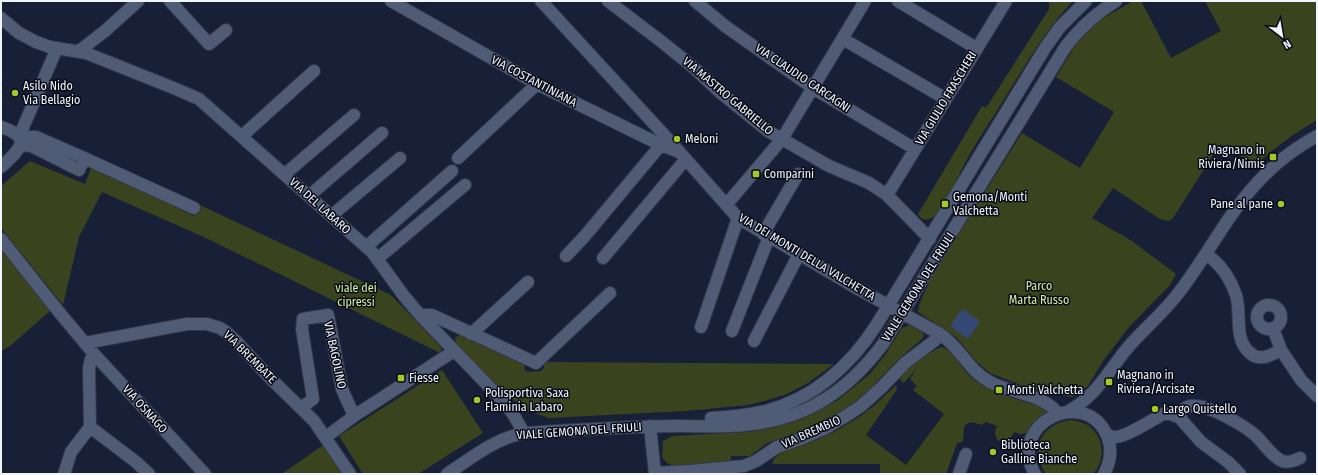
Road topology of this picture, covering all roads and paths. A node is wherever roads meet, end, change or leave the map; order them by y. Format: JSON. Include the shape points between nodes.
{"nodes":[{"id":1,"x":138,"y":1,"type":"edge"},
{"id":2,"x":170,"y":1,"type":"edge"},
{"id":3,"x":391,"y":1,"type":"edge"},
{"id":4,"x":541,"y":1,"type":"edge"},
{"id":5,"x":608,"y":1,"type":"edge"},
{"id":6,"x":695,"y":1,"type":"edge"},
{"id":7,"x":865,"y":1,"type":"edge"},
{"id":8,"x":898,"y":1,"type":"edge"},
{"id":9,"x":1006,"y":1,"type":"edge"},
{"id":10,"x":1086,"y":1,"type":"edge"},
{"id":11,"x":1116,"y":1,"type":"edge"},
{"id":12,"x":1,"y":18,"type":"edge"},
{"id":13,"x":226,"y":30,"type":"dead end"},
{"id":14,"x":842,"y":39,"type":"junction"},
{"id":15,"x":57,"y":48,"type":"junction"},
{"id":16,"x":976,"y":48,"type":"junction"},
{"id":17,"x":79,"y":51,"type":"junction"},
{"id":18,"x":314,"y":71,"type":"dead end"},
{"id":19,"x":538,"y":84,"type":"junction"},
{"id":20,"x":813,"y":88,"type":"junction"},
{"id":21,"x":946,"y":99,"type":"junction"},
{"id":22,"x":354,"y":115,"type":"dead end"},
{"id":23,"x":1,"y":127,"type":"edge"},
{"id":24,"x":382,"y":133,"type":"dead end"},
{"id":25,"x":242,"y":136,"type":"junction"},
{"id":26,"x":1317,"y":136,"type":"edge"},
{"id":27,"x":782,"y":139,"type":"junction"},
{"id":28,"x":20,"y":141,"type":"junction"},
{"id":29,"x":664,"y":142,"type":"junction"},
{"id":30,"x":915,"y":149,"type":"junction"},
{"id":31,"x":683,"y":156,"type":"junction"},
{"id":32,"x":400,"y":158,"type":"dead end"},
{"id":33,"x":458,"y":158,"type":"dead end"},
{"id":34,"x":1,"y":167,"type":"edge"},
{"id":35,"x":452,"y":171,"type":"dead end"},
{"id":36,"x":285,"y":174,"type":"junction"},
{"id":37,"x":798,"y":174,"type":"dead end"},
{"id":38,"x":968,"y":174,"type":"junction"},
{"id":39,"x":983,"y":182,"type":"junction"},
{"id":40,"x":465,"y":185,"type":"dead end"},
{"id":41,"x":957,"y":192,"type":"junction"},
{"id":42,"x":887,"y":195,"type":"junction"},
{"id":43,"x":309,"y":196,"type":"junction"},
{"id":44,"x":971,"y":201,"type":"junction"},
{"id":45,"x":726,"y":205,"type":"junction"},
{"id":46,"x":194,"y":208,"type":"dead end"},
{"id":47,"x":331,"y":216,"type":"junction"},
{"id":48,"x":738,"y":218,"type":"junction"},
{"id":49,"x":766,"y":235,"type":"junction"},
{"id":50,"x":930,"y":238,"type":"junction"},
{"id":51,"x":1,"y":239,"type":"edge"},
{"id":52,"x":366,"y":247,"type":"junction"},
{"id":53,"x":799,"y":254,"type":"junction"},
{"id":54,"x":1206,"y":254,"type":"junction"},
{"id":55,"x":566,"y":256,"type":"dead end"},
{"id":56,"x":603,"y":258,"type":"dead end"},
{"id":57,"x":377,"y":259,"type":"junction"},
{"id":58,"x":528,"y":282,"type":"dead end"},
{"id":59,"x":610,"y":293,"type":"dead end"},
{"id":60,"x":888,"y":305,"type":"junction"},
{"id":61,"x":902,"y":313,"type":"junction"},
{"id":62,"x":420,"y":315,"type":"junction"},
{"id":63,"x":701,"y":327,"type":"dead end"},
{"id":64,"x":1273,"y":328,"type":"dead end"},
{"id":65,"x":732,"y":331,"type":"dead end"},
{"id":66,"x":471,"y":334,"type":"junction"},
{"id":67,"x":940,"y":334,"type":"junction"},
{"id":68,"x":754,"y":341,"type":"dead end"},
{"id":69,"x":85,"y":343,"type":"junction"},
{"id":70,"x":1281,"y":350,"type":"junction"},
{"id":71,"x":454,"y":351,"type":"junction"},
{"id":72,"x":94,"y":354,"type":"junction"},
{"id":73,"x":1104,"y":379,"type":"junction"},
{"id":74,"x":1317,"y":396,"type":"edge"},
{"id":75,"x":301,"y":408,"type":"junction"},
{"id":76,"x":1063,"y":413,"type":"junction"},
{"id":77,"x":354,"y":416,"type":"junction"},
{"id":78,"x":1179,"y":417,"type":"junction"},
{"id":79,"x":1097,"y":423,"type":"junction"},
{"id":80,"x":650,"y":426,"type":"junction"},
{"id":81,"x":90,"y":427,"type":"junction"},
{"id":82,"x":1137,"y":428,"type":"junction"},
{"id":83,"x":524,"y":433,"type":"junction"},
{"id":84,"x":1106,"y":434,"type":"junction"},
{"id":85,"x":326,"y":437,"type":"junction"},
{"id":86,"x":966,"y":454,"type":"dead end"},
{"id":87,"x":1300,"y":458,"type":"dead end"},
{"id":88,"x":1106,"y":471,"type":"edge"},
{"id":89,"x":655,"y":473,"type":"edge"},
{"id":90,"x":1034,"y":473,"type":"edge"},
{"id":91,"x":64,"y":474,"type":"edge"},
{"id":92,"x":149,"y":474,"type":"edge"},
{"id":93,"x":205,"y":474,"type":"edge"},
{"id":94,"x":350,"y":474,"type":"edge"},
{"id":95,"x":447,"y":474,"type":"edge"},
{"id":96,"x":959,"y":474,"type":"edge"},
{"id":97,"x":1240,"y":474,"type":"edge"}],
"edges":[{"from":1,"to":17,"type":"street"},
{"from":2,"to":13,"type":"street","via":[[209,44]]},
{"from":3,"to":19,"type":"street","name":"VIA COSTANTINIANA"},
{"from":4,"to":29,"type":"street","name":"VIA DEI MONTI DELLA VALCHETTA"},
{"from":5,"to":27,"type":"street","name":"VIA MASTRO GABRIELLO","via":[[693,67],[758,123]]},
{"from":6,"to":20,"type":"street","name":"VIA CLAUDIO CARCAGNI","via":[[725,26]]},
{"from":7,"to":14,"type":"street"},
{"from":8,"to":16,"type":"street"},
{"from":9,"to":16,"type":"street","name":"VIA GIULIO FRASCHERI"},
{"from":10,"to":38,"type":"street","name":"VIALE GEMONA DEL FRIULI","via":[[1060,27],[1045,48]]},
{"from":11,"to":39,"type":"street","name":"VIALE GEMONA DEL FRIULI","via":[[1091,19],[1066,46]]},
{"from":12,"to":15,"type":"street","name":"VIA DEL LABARO","via":[[32,41]]},
{"from":14,"to":20,"type":"street"},
{"from":14,"to":21,"type":"street"},
{"from":15,"to":17,"type":"street","name":"VIA DEL LABARO"},
{"from":15,"to":28,"type":"street"},
{"from":16,"to":21,"type":"street","name":"VIA GIULIO FRASCHERI"},
{"from":17,"to":25,"type":"street","name":"VIA DEL LABARO","via":[[195,97]]},
{"from":18,"to":25,"type":"street"},
{"from":19,"to":29,"type":"street","name":"VIA COSTANTINIANA"},
{"from":19,"to":33,"type":"street"},
{"from":20,"to":27,"type":"street"},
{"from":20,"to":30,"type":"street","name":"VIA CLAUDIO CARCAGNI"},
{"from":21,"to":30,"type":"street","name":"VIA GIULIO FRASCHERI"},
{"from":22,"to":36,"type":"street"},
{"from":23,"to":28,"type":"street","via":[[13,132]]},
{"from":24,"to":43,"type":"street"},
{"from":25,"to":36,"type":"street","name":"VIA DEL LABARO"},
{"from":26,"to":54,"type":"street","via":[[1282,160],[1258,182]]},
{"from":27,"to":42,"type":"street","name":"VIA MASTRO GABRIELLO","via":[[828,166],[869,183]]},
{"from":27,"to":45,"type":"street"},
{"from":28,"to":34,"type":"street","via":[[19,150]]},
{"from":28,"to":46,"type":"street","via":[[36,136]]},
{"from":29,"to":31,"type":"street","name":"VIA DEI MONTI DELLA VALCHETTA"},
{"from":29,"to":55,"type":"street"},
{"from":30,"to":42,"type":"street","name":"VIA GIULIO FRASCHERI"},
{"from":31,"to":45,"type":"street","name":"VIA DEI MONTI DELLA VALCHETTA"},
{"from":31,"to":56,"type":"street"},
{"from":32,"to":47,"type":"street"},
{"from":35,"to":52,"type":"street"},
{"from":36,"to":43,"type":"street","name":"VIA DEL LABARO"},
{"from":37,"to":49,"type":"street"},
{"from":38,"to":39,"type":"street"},
{"from":38,"to":41,"type":"street","name":"VIALE GEMONA DEL FRIULI"},
{"from":39,"to":44,"type":"street","name":"VIALE GEMONA DEL FRIULI"},
{"from":40,"to":57,"type":"street"},
{"from":41,"to":44,"type":"street"},
{"from":41,"to":50,"type":"street","name":"VIALE GEMONA DEL FRIULI"},
{"from":42,"to":50,"type":"street","name":"VIA MASTRO GABRIELLO"},
{"from":43,"to":47,"type":"street","name":"VIA DEL LABARO"},
{"from":44,"to":61,"type":"street","name":"VIALE GEMONA DEL FRIULI"},
{"from":45,"to":48,"type":"street","name":"VIA DEI MONTI DELLA VALCHETTA"},
{"from":47,"to":52,"type":"street","name":"VIA DEL LABARO"},
{"from":48,"to":49,"type":"street","name":"VIA DEI MONTI DELLA VALCHETTA"},
{"from":48,"to":63,"type":"street"},
{"from":49,"to":53,"type":"street","name":"VIA DEI MONTI DELLA VALCHETTA"},
{"from":49,"to":65,"type":"street"},
{"from":50,"to":60,"type":"street","name":"VIALE GEMONA DEL FRIULI"},
{"from":51,"to":69,"type":"street","name":"VIA OSNAGO"},
{"from":52,"to":57,"type":"street","name":"VIA DEL LABARO"},
{"from":53,"to":60,"type":"street","name":"VIA DEI MONTI DELLA VALCHETTA"},
{"from":53,"to":68,"type":"street"},
{"from":54,"to":70,"type":"street","via":[[1222,267],[1234,291],[1238,305],[1240,337],[1245,349],[1260,357]]},
{"from":54,"to":73,"type":"street","via":[[1179,293],[1125,350]]},
{"from":57,"to":62,"type":"street","name":"VIA DEL LABARO"},
{"from":58,"to":66,"type":"street"},
{"from":59,"to":66,"type":"street","via":[[536,363]]},
{"from":60,"to":61,"type":"street","name":"VIA DEI MONTI DELLA VALCHETTA"},
{"from":60,"to":80,"type":"street","name":"VIALE GEMONA DEL FRIULI","via":[[870,335],[850,360],[827,380],[800,397],[781,406],[753,414]]},
{"from":61,"to":67,"type":"street","name":"VIA DEI MONTI DELLA VALCHETTA"},
{"from":61,"to":80,"type":"street","name":"VIALE GEMONA DEL FRIULI","via":[[883,344],[861,371],[835,393],[805,410],[753,424]]},
{"from":62,"to":66,"type":"street","via":[[432,315]]},
{"from":62,"to":71,"type":"street","name":"VIA DEL LABARO"},
{"from":64,"to":70,"type":"street"},
{"from":67,"to":76,"type":"street","name":"VIA DEI MONTI DELLA VALCHETTA","via":[[951,342],[970,366],[985,379],[1045,402]]},
{"from":67,"to":89,"type":"street","name":"VIA BREMBIO","via":[[902,366],[874,395],[846,416],[816,433],[777,447],[752,463],[737,467]]},
{"from":69,"to":72,"type":"street","name":"VIA OSNAGO"},
{"from":69,"to":75,"type":"street","name":"VIA BREMBATE","via":[[187,324],[213,326],[236,340]]},
{"from":70,"to":74,"type":"street","via":[[1301,380]]},
{"from":71,"to":77,"type":"street"},
{"from":71,"to":83,"type":"street","name":"VIA DEL LABARO","via":[[506,405]]},
{"from":72,"to":81,"type":"street","via":[[89,368]]},
{"from":72,"to":93,"type":"street","name":"VIA OSNAGO"},
{"from":73,"to":76,"type":"street","via":[[1086,400]]},
{"from":73,"to":79,"type":"street","via":[[1094,404]]},
{"from":75,"to":77,"type":"street","name":"VIA BAGOLINO","via":[[313,399],[302,329],[303,320],[328,315],[342,389]]},
{"from":75,"to":85,"type":"street","name":"VIA BREMBATE","via":[[314,420]]},
{"from":76,"to":79,"type":"street","via":[[1084,414]]},
{"from":76,"to":90,"type":"street","via":[[1044,422],[1033,434],[1029,452]]},
{"from":77,"to":85,"type":"street"},
{"from":78,"to":82,"type":"street","via":[[1165,414]]},
{"from":78,"to":87,"type":"street","via":[[1187,407],[1203,407],[1246,429],[1282,461],[1290,462]]},
{"from":78,"to":97,"type":"street","via":[[1201,442]]},
{"from":79,"to":84,"type":"street"},
{"from":80,"to":83,"type":"street","name":"VIALE GEMONA DEL FRIULI"},
{"from":80,"to":89,"type":"street"},
{"from":81,"to":91,"type":"street","via":[[71,452]]},
{"from":81,"to":92,"type":"street"},
{"from":82,"to":84,"type":"street","via":[[1117,437]]},
{"from":82,"to":88,"type":"street","via":[[1119,445]]},
{"from":83,"to":95,"type":"street","name":"VIALE GEMONA DEL FRIULI","via":[[495,443]]},
{"from":84,"to":88,"type":"street","via":[[1110,448]]},
{"from":85,"to":94,"type":"street","name":"VIA BREMBATE"},
{"from":86,"to":96,"type":"street"}]}
